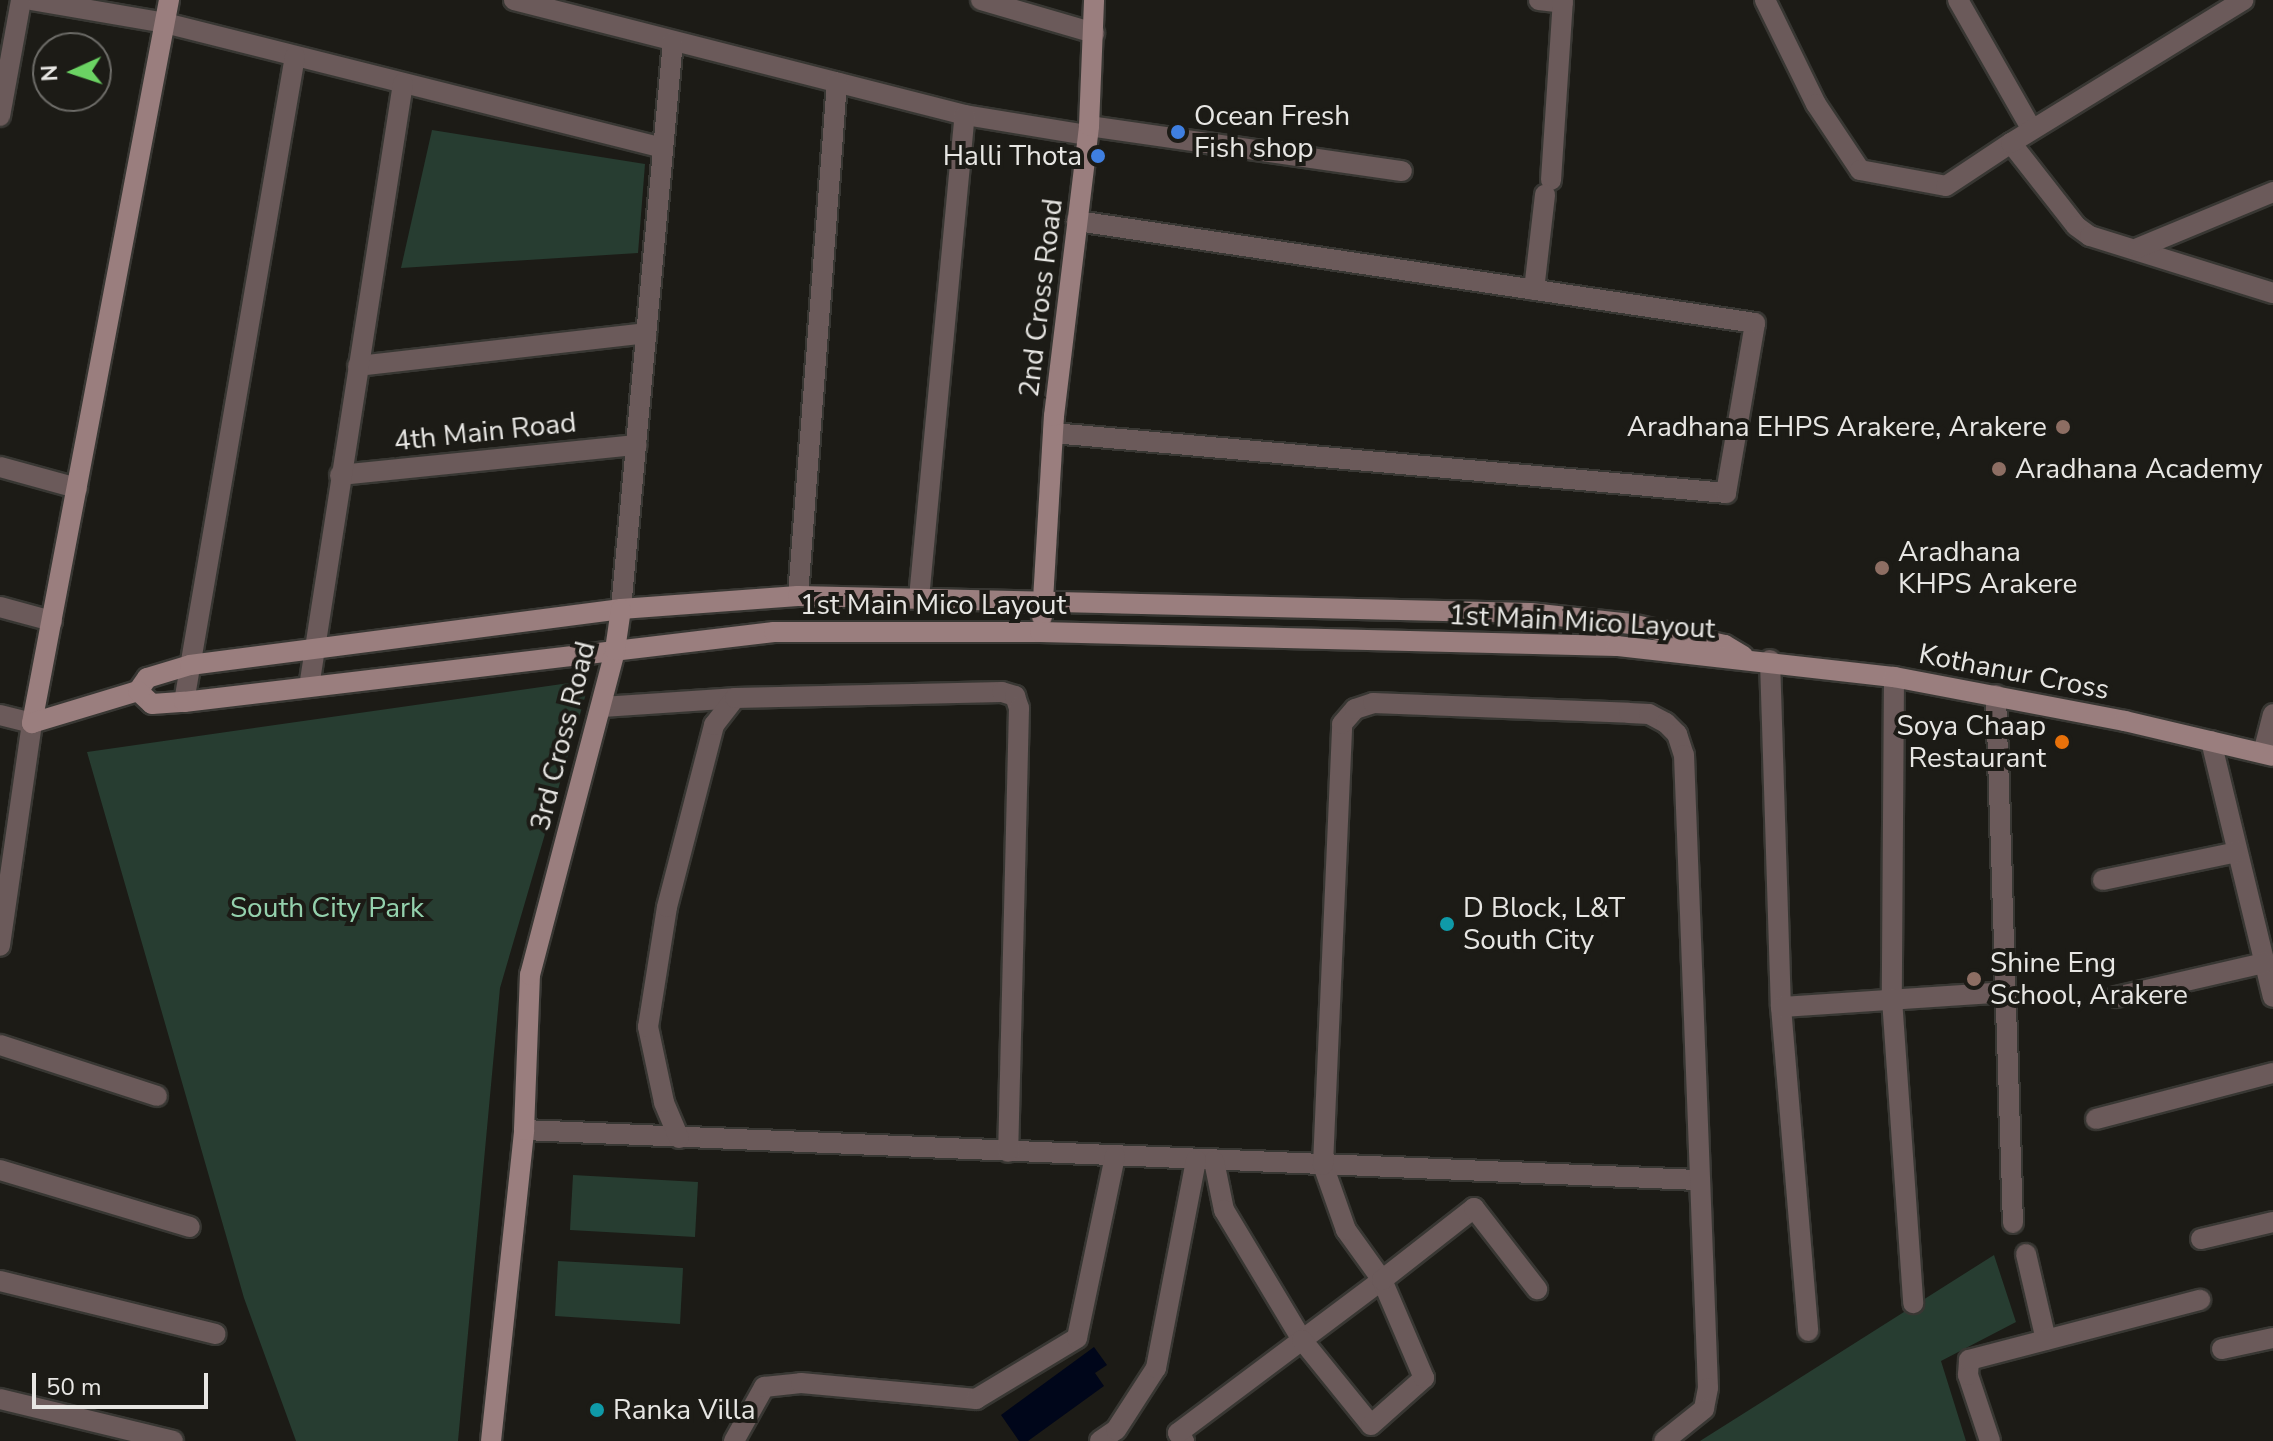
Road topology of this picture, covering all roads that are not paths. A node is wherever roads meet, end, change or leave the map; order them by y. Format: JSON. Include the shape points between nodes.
{"nodes":[{"id":1,"x":21,"y":0,"type":"edge"},
{"id":2,"x":32,"y":0,"type":"edge"},
{"id":3,"x":169,"y":0,"type":"edge"},
{"id":4,"x":514,"y":0,"type":"edge"},
{"id":5,"x":981,"y":0,"type":"edge"},
{"id":6,"x":1094,"y":0,"type":"edge"},
{"id":7,"x":1539,"y":0,"type":"edge"},
{"id":8,"x":1765,"y":0,"type":"edge"},
{"id":9,"x":1958,"y":0,"type":"edge"},
{"id":10,"x":2243,"y":0,"type":"edge"},
{"id":11,"x":1563,"y":2,"type":"edge"},
{"id":12,"x":165,"y":23,"type":"junction"},
{"id":13,"x":1094,"y":33,"type":"junction"},
{"id":14,"x":673,"y":41,"type":"junction"},
{"id":15,"x":295,"y":56,"type":"junction"},
{"id":16,"x":837,"y":82,"type":"junction"},
{"id":17,"x":403,"y":83,"type":"junction"},
{"id":18,"x":965,"y":115,"type":"junction"},
{"id":19,"x":0,"y":116,"type":"edge"},
{"id":20,"x":2031,"y":128,"type":"junction"},
{"id":21,"x":1088,"y":131,"type":"junction"},
{"id":22,"x":2011,"y":143,"type":"junction"},
{"id":23,"x":663,"y":148,"type":"junction"},
{"id":24,"x":1402,"y":171,"type":"dead end"},
{"id":25,"x":2273,"y":192,"type":"edge"},
{"id":26,"x":1077,"y":221,"type":"junction"},
{"id":27,"x":2138,"y":248,"type":"junction"},
{"id":28,"x":1534,"y":290,"type":"junction"},
{"id":29,"x":2273,"y":293,"type":"edge"},
{"id":30,"x":646,"y":333,"type":"junction"},
{"id":31,"x":358,"y":366,"type":"junction"},
{"id":32,"x":1053,"y":433,"type":"junction"},
{"id":33,"x":636,"y":445,"type":"junction"},
{"id":34,"x":0,"y":467,"type":"edge"},
{"id":35,"x":340,"y":475,"type":"junction"},
{"id":36,"x":77,"y":488,"type":"junction"},
{"id":37,"x":798,"y":596,"type":"junction"},
{"id":38,"x":919,"y":598,"type":"junction"},
{"id":39,"x":1043,"y":604,"type":"junction"},
{"id":40,"x":0,"y":607,"type":"edge"},
{"id":41,"x":621,"y":609,"type":"junction"},
{"id":42,"x":52,"y":621,"type":"junction"},
{"id":43,"x":1040,"y":632,"type":"junction"},
{"id":44,"x":312,"y":649,"type":"junction"},
{"id":45,"x":615,"y":650,"type":"junction"},
{"id":46,"x":1743,"y":656,"type":"junction"},
{"id":47,"x":1770,"y":660,"type":"junction"},
{"id":48,"x":190,"y":665,"type":"junction"},
{"id":49,"x":1894,"y":677,"type":"junction"},
{"id":50,"x":309,"y":687,"type":"junction"},
{"id":51,"x":138,"y":691,"type":"junction"},
{"id":52,"x":1996,"y":695,"type":"junction"},
{"id":53,"x":735,"y":698,"type":"junction"},
{"id":54,"x":184,"y":702,"type":"junction"},
{"id":55,"x":601,"y":707,"type":"junction"},
{"id":56,"x":2273,"y":714,"type":"edge"},
{"id":57,"x":0,"y":715,"type":"edge"},
{"id":58,"x":32,"y":723,"type":"junction"},
{"id":59,"x":2211,"y":741,"type":"junction"},
{"id":60,"x":2268,"y":754,"type":"edge"},
{"id":61,"x":10,"y":802,"type":"edge"},
{"id":62,"x":2237,"y":852,"type":"junction"},
{"id":63,"x":2103,"y":880,"type":"dead end"},
{"id":64,"x":4,"y":905,"type":"edge"},
{"id":65,"x":0,"y":946,"type":"edge"},
{"id":66,"x":2265,"y":963,"type":"junction"},
{"id":67,"x":2005,"y":992,"type":"junction"},
{"id":68,"x":2116,"y":997,"type":"dead end"},
{"id":69,"x":2273,"y":997,"type":"edge"},
{"id":70,"x":1892,"y":999,"type":"junction"},
{"id":71,"x":1781,"y":1007,"type":"junction"},
{"id":72,"x":0,"y":1045,"type":"edge"},
{"id":73,"x":2273,"y":1073,"type":"edge"},
{"id":74,"x":157,"y":1096,"type":"dead end"},
{"id":75,"x":2096,"y":1119,"type":"dead end"},
{"id":76,"x":524,"y":1130,"type":"junction"},
{"id":77,"x":679,"y":1138,"type":"junction"},
{"id":78,"x":1008,"y":1152,"type":"junction"},
{"id":79,"x":1115,"y":1156,"type":"junction"},
{"id":80,"x":1205,"y":1160,"type":"junction"},
{"id":81,"x":1323,"y":1165,"type":"junction"},
{"id":82,"x":0,"y":1170,"type":"edge"},
{"id":83,"x":1697,"y":1180,"type":"junction"},
{"id":84,"x":2273,"y":1222,"type":"edge"},
{"id":85,"x":2013,"y":1223,"type":"dead end"},
{"id":86,"x":190,"y":1227,"type":"dead end"},
{"id":87,"x":2201,"y":1239,"type":"dead end"},
{"id":88,"x":2026,"y":1254,"type":"dead end"},
{"id":89,"x":1382,"y":1280,"type":"junction"},
{"id":90,"x":0,"y":1281,"type":"edge"},
{"id":91,"x":1537,"y":1289,"type":"dead end"},
{"id":92,"x":2200,"y":1300,"type":"dead end"},
{"id":93,"x":1913,"y":1303,"type":"dead end"},
{"id":94,"x":1808,"y":1331,"type":"dead end"},
{"id":95,"x":216,"y":1334,"type":"dead end"},
{"id":96,"x":2273,"y":1338,"type":"edge"},
{"id":97,"x":1302,"y":1340,"type":"junction"},
{"id":98,"x":2046,"y":1340,"type":"junction"},
{"id":99,"x":2222,"y":1349,"type":"dead end"},
{"id":100,"x":0,"y":1399,"type":"edge"},
{"id":101,"x":173,"y":1441,"type":"edge"},
{"id":102,"x":491,"y":1441,"type":"edge"},
{"id":103,"x":734,"y":1441,"type":"edge"},
{"id":104,"x":1100,"y":1441,"type":"edge"},
{"id":105,"x":1184,"y":1441,"type":"edge"},
{"id":106,"x":1664,"y":1441,"type":"edge"},
{"id":107,"x":1990,"y":1441,"type":"edge"}],
"edges":[{"from":1,"to":19,"type":"street"},
{"from":2,"to":12,"type":"street"},
{"from":3,"to":12,"type":"street"},
{"from":4,"to":14,"type":"street"},
{"from":5,"to":13,"type":"street"},
{"from":6,"to":13,"type":"street","name":"2nd Cross Road"},
{"from":7,"to":11,"type":"street"},
{"from":8,"to":22,"type":"street","via":[[1816,104],[1860,170],[1946,186]]},
{"from":9,"to":20,"type":"street"},
{"from":10,"to":20,"type":"street"},
{"from":11,"to":28,"type":"street"},
{"from":12,"to":15,"type":"street"},
{"from":12,"to":36,"type":"street"},
{"from":13,"to":21,"type":"street","name":"2nd Cross Road"},
{"from":14,"to":16,"type":"street"},
{"from":14,"to":23,"type":"street","name":"3rd Cross Road"},
{"from":15,"to":17,"type":"street"},
{"from":15,"to":48,"type":"street"},
{"from":16,"to":18,"type":"street"},
{"from":16,"to":37,"type":"street"},
{"from":17,"to":23,"type":"street"},
{"from":17,"to":31,"type":"street"},
{"from":18,"to":21,"type":"street"},
{"from":18,"to":38,"type":"street"},
{"from":20,"to":22,"type":"street"},
{"from":21,"to":24,"type":"street"},
{"from":21,"to":26,"type":"street","name":"2nd Cross Road"},
{"from":22,"to":27,"type":"street","via":[[2076,226]]},
{"from":23,"to":30,"type":"street","name":"3rd Cross Road"},
{"from":25,"to":27,"type":"street"},
{"from":26,"to":28,"type":"street"},
{"from":26,"to":32,"type":"street","name":"2nd Cross Road"},
{"from":27,"to":29,"type":"street"},
{"from":28,"to":32,"type":"street","via":[[1755,323],[1726,493]]},
{"from":30,"to":31,"type":"street"},
{"from":30,"to":33,"type":"street","name":"3rd Cross Road"},
{"from":31,"to":35,"type":"street"},
{"from":32,"to":39,"type":"street","name":"2nd Cross Road"},
{"from":33,"to":35,"type":"street","name":"4th Main Road"},
{"from":33,"to":41,"type":"street","name":"3rd Cross Road"},
{"from":34,"to":36,"type":"street"},
{"from":35,"to":44,"type":"street"},
{"from":36,"to":42,"type":"street"},
{"from":37,"to":38,"type":"street","name":"1st Main Mico Layout"},
{"from":37,"to":41,"type":"street","name":"1st Main Mico Layout"},
{"from":38,"to":39,"type":"street","name":"1st Main Mico Layout"},
{"from":39,"to":43,"type":"street","name":"2nd Cross Road"},
{"from":39,"to":46,"type":"street","name":"1st Main Mico Layout","via":[[1530,613],[1631,624],[1725,645]]},
{"from":40,"to":42,"type":"street"},
{"from":41,"to":44,"type":"street","name":"1st Main Mico Layout"},
{"from":41,"to":45,"type":"street","name":"3rd Cross Road"},
{"from":42,"to":58,"type":"street"},
{"from":43,"to":45,"type":"street","name":"1st Main Mico Layout","via":[[774,632]]},
{"from":43,"to":46,"type":"street","name":"1st Main Mico Layout","via":[[1617,646],[1719,659]]},
{"from":44,"to":48,"type":"street","name":"1st Main Mico Layout"},
{"from":44,"to":50,"type":"street"},
{"from":45,"to":50,"type":"street","name":"1st Main Mico Layout"},
{"from":45,"to":55,"type":"street","name":"3rd Cross Road"},
{"from":46,"to":47,"type":"street","name":"Kothanur Cross"},
{"from":47,"to":49,"type":"street","name":"Kothanur Cross"},
{"from":47,"to":71,"type":"street"},
{"from":48,"to":51,"type":"street","name":"1st Main Mico Layout","via":[[147,678]]},
{"from":48,"to":54,"type":"street"},
{"from":49,"to":52,"type":"street","name":"Kothanur Cross"},
{"from":49,"to":70,"type":"street"},
{"from":50,"to":54,"type":"street","name":"1st Main Mico Layout"},
{"from":51,"to":54,"type":"street","name":"1st Main Mico Layout","via":[[152,704]]},
{"from":51,"to":58,"type":"street","name":"1st Main Mico Layout"},
{"from":52,"to":59,"type":"street","name":"Kothanur Cross"},
{"from":52,"to":67,"type":"street"},
{"from":53,"to":55,"type":"street"},
{"from":53,"to":77,"type":"street","via":[[714,725],[667,907],[648,1027],[664,1102]]},
{"from":53,"to":78,"type":"street","via":[[1002,692],[1015,696],[1019,708]]},
{"from":55,"to":76,"type":"street","name":"3rd Cross Road","via":[[530,975]]},
{"from":56,"to":60,"type":"street"},
{"from":57,"to":58,"type":"street"},
{"from":58,"to":61,"type":"street"},
{"from":59,"to":60,"type":"street","name":"Kothanur Cross"},
{"from":59,"to":62,"type":"street"},
{"from":61,"to":64,"type":"street"},
{"from":62,"to":63,"type":"street"},
{"from":62,"to":66,"type":"street"},
{"from":64,"to":65,"type":"street"},
{"from":66,"to":68,"type":"street"},
{"from":66,"to":69,"type":"street"},
{"from":67,"to":70,"type":"street"},
{"from":67,"to":85,"type":"street"},
{"from":70,"to":71,"type":"street"},
{"from":70,"to":93,"type":"street"},
{"from":71,"to":94,"type":"street"},
{"from":72,"to":74,"type":"street"},
{"from":73,"to":75,"type":"street"},
{"from":76,"to":77,"type":"street"},
{"from":76,"to":102,"type":"street","name":"3rd Cross Road"},
{"from":77,"to":78,"type":"street"},
{"from":78,"to":79,"type":"street"},
{"from":79,"to":80,"type":"street"},
{"from":79,"to":103,"type":"street","via":[[1077,1338],[976,1399],[801,1383],[764,1387]]},
{"from":80,"to":81,"type":"street"},
{"from":80,"to":97,"type":"street","via":[[1224,1210]]},
{"from":80,"to":104,"type":"street","via":[[1156,1368],[1116,1430]]},
{"from":81,"to":83,"type":"street"},
{"from":81,"to":83,"type":"street","via":[[1342,724],[1355,709],[1388,703],[1649,714],[1677,734],[1684,755]]},
{"from":81,"to":89,"type":"street","via":[[1346,1230]]},
{"from":82,"to":86,"type":"street"},
{"from":83,"to":106,"type":"street","via":[[1708,1388],[1704,1409]]},
{"from":84,"to":87,"type":"street"},
{"from":88,"to":98,"type":"street"},
{"from":89,"to":91,"type":"street","via":[[1474,1208]]},
{"from":89,"to":97,"type":"street"},
{"from":89,"to":97,"type":"street","via":[[1424,1378],[1371,1425]]},
{"from":90,"to":95,"type":"street"},
{"from":92,"to":98,"type":"street"},
{"from":96,"to":99,"type":"street"},
{"from":97,"to":105,"type":"street","via":[[1178,1433]]},
{"from":98,"to":107,"type":"street","via":[[1969,1360],[1968,1375]]},
{"from":100,"to":101,"type":"street"}]}
